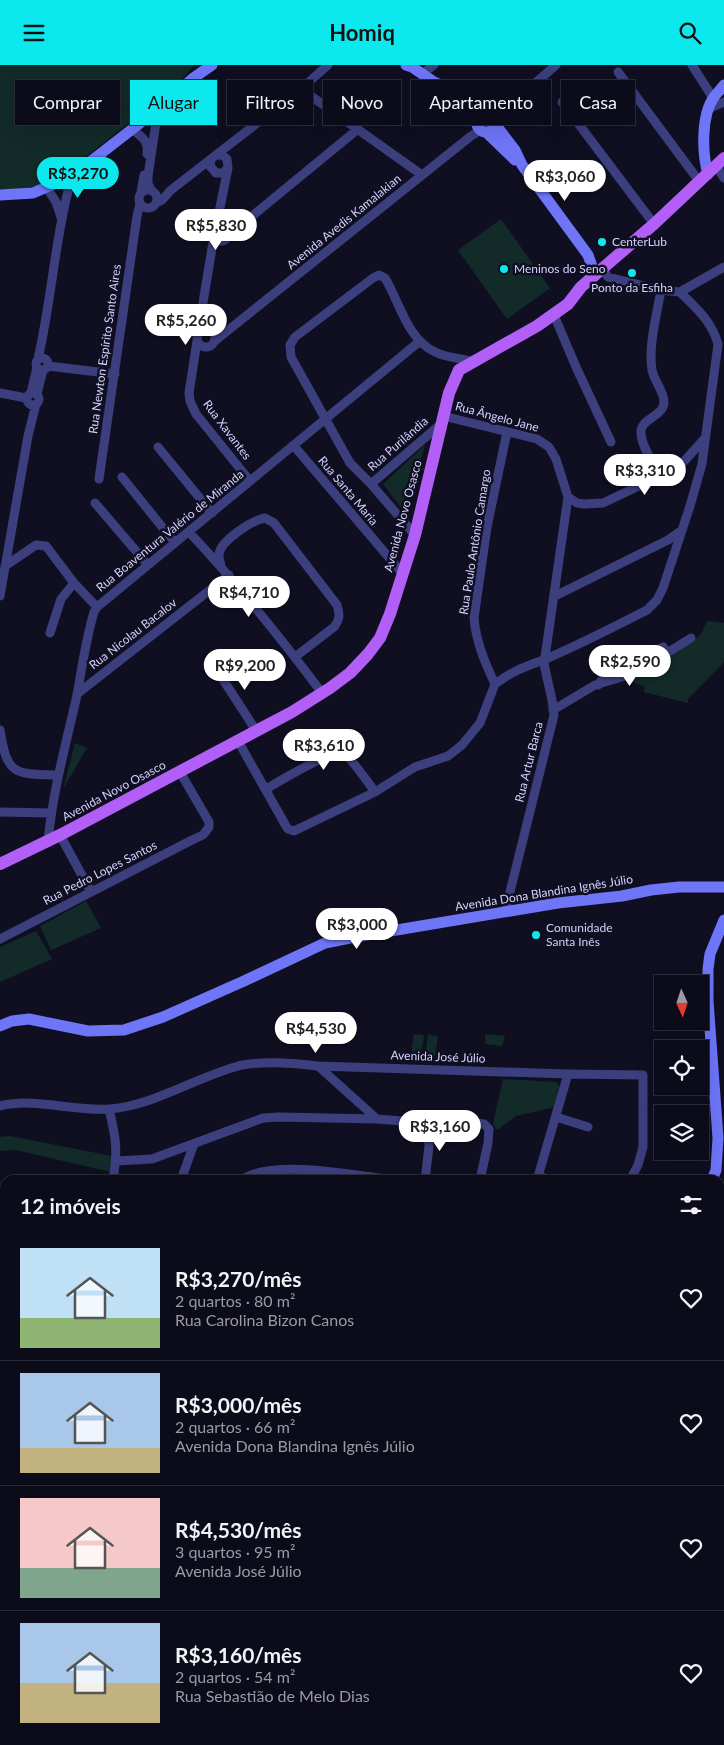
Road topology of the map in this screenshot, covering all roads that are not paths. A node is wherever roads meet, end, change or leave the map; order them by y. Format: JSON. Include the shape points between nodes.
{"nodes":[{"id":1,"x":202,"y":65,"type":"edge"},
{"id":2,"x":212,"y":65,"type":"edge"},
{"id":3,"x":328,"y":65,"type":"edge"},
{"id":4,"x":434,"y":65,"type":"edge"},
{"id":5,"x":556,"y":65,"type":"edge"},
{"id":6,"x":692,"y":65,"type":"edge"},
{"id":7,"x":413,"y":68,"type":"edge"},
{"id":8,"x":618,"y":72,"type":"dead end"},
{"id":9,"x":192,"y":79,"type":"joint"},
{"id":10,"x":311,"y":80,"type":"edge"},
{"id":11,"x":431,"y":80,"type":"edge"},
{"id":12,"x":539,"y":80,"type":"edge"},
{"id":13,"x":724,"y":85,"type":"edge"},
{"id":14,"x":313,"y":97,"type":"edge"},
{"id":15,"x":718,"y":100,"type":"edge"},
{"id":16,"x":137,"y":125,"type":"edge"},
{"id":17,"x":156,"y":125,"type":"edge"},
{"id":18,"x":256,"y":125,"type":"edge"},
{"id":19,"x":483,"y":125,"type":"edge"},
{"id":20,"x":485,"y":125,"type":"edge"},
{"id":21,"x":579,"y":125,"type":"edge"},
{"id":22,"x":132,"y":129,"type":"junction"},
{"id":23,"x":358,"y":129,"type":"junction"},
{"id":24,"x":238,"y":139,"type":"junction"},
{"id":25,"x":212,"y":160,"type":"junction"},
{"id":26,"x":225,"y":168,"type":"junction"},
{"id":27,"x":712,"y":170,"type":"edge"},
{"id":28,"x":72,"y":175,"type":"junction"},
{"id":29,"x":422,"y":175,"type":"junction"},
{"id":30,"x":724,"y":178,"type":"edge"},
{"id":31,"x":47,"y":188,"type":"junction"},
{"id":32,"x":153,"y":191,"type":"junction"},
{"id":33,"x":171,"y":191,"type":"junction"},
{"id":34,"x":141,"y":192,"type":"junction"},
{"id":35,"x":0,"y":195,"type":"edge"},
{"id":36,"x":148,"y":205,"type":"junction"},
{"id":37,"x":61,"y":217,"type":"junction"},
{"id":38,"x":654,"y":224,"type":"junction"},
{"id":39,"x":222,"y":232,"type":"junction"},
{"id":40,"x":724,"y":267,"type":"edge"},
{"id":41,"x":602,"y":269,"type":"junction"},
{"id":42,"x":661,"y":290,"type":"junction"},
{"id":43,"x":680,"y":291,"type":"junction"},
{"id":44,"x":202,"y":309,"type":"junction"},
{"id":45,"x":554,"y":315,"type":"junction"},
{"id":46,"x":212,"y":334,"type":"junction"},
{"id":47,"x":198,"y":337,"type":"junction"},
{"id":48,"x":420,"y":341,"type":"junction"},
{"id":49,"x":209,"y":347,"type":"junction"},
{"id":50,"x":441,"y":355,"type":"junction"},
{"id":51,"x":474,"y":362,"type":"junction"},
{"id":52,"x":195,"y":363,"type":"junction"},
{"id":53,"x":42,"y":364,"type":"junction"},
{"id":54,"x":459,"y":370,"type":"junction"},
{"id":55,"x":115,"y":374,"type":"junction"},
{"id":56,"x":0,"y":393,"type":"edge"},
{"id":57,"x":32,"y":398,"type":"junction"},
{"id":58,"x":326,"y":418,"type":"junction"},
{"id":59,"x":442,"y":420,"type":"junction"},
{"id":60,"x":507,"y":432,"type":"junction"},
{"id":61,"x":706,"y":437,"type":"junction"},
{"id":62,"x":611,"y":442,"type":"dead end"},
{"id":63,"x":294,"y":446,"type":"junction"},
{"id":64,"x":158,"y":447,"type":"dead end"},
{"id":65,"x":660,"y":476,"type":"junction"},
{"id":66,"x":122,"y":477,"type":"dead end"},
{"id":67,"x":99,"y":479,"type":"dead end"},
{"id":68,"x":250,"y":481,"type":"junction"},
{"id":69,"x":371,"y":484,"type":"junction"},
{"id":70,"x":568,"y":497,"type":"junction"},
{"id":71,"x":95,"y":503,"type":"dead end"},
{"id":72,"x":212,"y":513,"type":"junction"},
{"id":73,"x":681,"y":531,"type":"junction"},
{"id":74,"x":189,"y":532,"type":"junction"},
{"id":75,"x":415,"y":535,"type":"junction"},
{"id":76,"x":175,"y":543,"type":"junction"},
{"id":77,"x":148,"y":565,"type":"junction"},
{"id":78,"x":5,"y":566,"type":"junction"},
{"id":79,"x":221,"y":566,"type":"junction"},
{"id":80,"x":403,"y":574,"type":"junction"},
{"id":81,"x":229,"y":575,"type":"junction"},
{"id":82,"x":74,"y":583,"type":"junction"},
{"id":83,"x":555,"y":596,"type":"junction"},
{"id":84,"x":0,"y":597,"type":"edge"},
{"id":85,"x":97,"y":607,"type":"junction"},
{"id":86,"x":50,"y":633,"type":"dead end"},
{"id":87,"x":691,"y":638,"type":"dead end"},
{"id":88,"x":295,"y":657,"type":"junction"},
{"id":89,"x":545,"y":659,"type":"junction"},
{"id":90,"x":213,"y":664,"type":"dead end"},
{"id":91,"x":495,"y":684,"type":"junction"},
{"id":92,"x":322,"y":693,"type":"junction"},
{"id":93,"x":77,"y":694,"type":"junction"},
{"id":94,"x":553,"y":710,"type":"junction"},
{"id":95,"x":0,"y":730,"type":"edge"},
{"id":96,"x":257,"y":732,"type":"junction"},
{"id":97,"x":238,"y":741,"type":"junction"},
{"id":98,"x":180,"y":772,"type":"junction"},
{"id":99,"x":57,"y":775,"type":"junction"},
{"id":100,"x":266,"y":789,"type":"junction"},
{"id":101,"x":375,"y":792,"type":"junction"},
{"id":102,"x":0,"y":812,"type":"edge"},
{"id":103,"x":51,"y":813,"type":"junction"},
{"id":104,"x":60,"y":835,"type":"junction"},
{"id":105,"x":48,"y":841,"type":"junction"},
{"id":106,"x":0,"y":864,"type":"edge"},
{"id":107,"x":724,"y":887,"type":"edge"},
{"id":108,"x":91,"y":892,"type":"junction"},
{"id":109,"x":505,"y":912,"type":"junction"},
{"id":110,"x":724,"y":920,"type":"edge"},
{"id":111,"x":0,"y":939,"type":"edge"},
{"id":112,"x":0,"y":1026,"type":"edge"},
{"id":113,"x":318,"y":1066,"type":"junction"},
{"id":114,"x":568,"y":1074,"type":"junction"},
{"id":115,"x":0,"y":1106,"type":"edge"},
{"id":116,"x":109,"y":1109,"type":"junction"},
{"id":117,"x":556,"y":1117,"type":"junction"},
{"id":118,"x":377,"y":1119,"type":"junction"},
{"id":119,"x":427,"y":1123,"type":"junction"},
{"id":120,"x":588,"y":1127,"type":"dead end"},
{"id":121,"x":721,"y":1138,"type":"edge"},
{"id":122,"x":194,"y":1144,"type":"junction"},
{"id":123,"x":116,"y":1161,"type":"junction"},
{"id":124,"x":114,"y":1175,"type":"edge"},
{"id":125,"x":183,"y":1175,"type":"edge"},
{"id":126,"x":256,"y":1175,"type":"edge"},
{"id":127,"x":320,"y":1175,"type":"edge"},
{"id":128,"x":426,"y":1175,"type":"edge"},
{"id":129,"x":481,"y":1175,"type":"edge"},
{"id":130,"x":538,"y":1175,"type":"edge"},
{"id":131,"x":633,"y":1175,"type":"edge"},
{"id":132,"x":714,"y":1175,"type":"edge"}],
"edges":[{"from":1,"to":9,"type":"main road"},
{"from":2,"to":9,"type":"main road"},
{"from":3,"to":10,"type":"street"},
{"from":4,"to":7,"type":"street"},
{"from":5,"to":12,"type":"street","name":"Avenida Avedis Kamalakian"},
{"from":6,"to":15,"type":"street"},
{"from":7,"to":11,"type":"main road"},
{"from":8,"to":27,"type":"street"},
{"from":13,"to":15,"type":"main road"},
{"from":14,"to":23,"type":"street"},
{"from":15,"to":27,"type":"main road","via":[[708,109],[703,145],[704,156]]},
{"from":16,"to":22,"type":"main road"},
{"from":17,"to":32,"type":"street","via":[[148,175]]},
{"from":18,"to":24,"type":"street"},
{"from":19,"to":29,"type":"street","name":"Avenida Avedis Kamalakian"},
{"from":20,"to":41,"type":"main road","via":[[522,165],[588,255]]},
{"from":21,"to":38,"type":"street"},
{"from":22,"to":28,"type":"main road"},
{"from":22,"to":34,"type":"street","via":[[147,143]]},
{"from":23,"to":29,"type":"street"},
{"from":23,"to":39,"type":"street","via":[[241,226]]},
{"from":24,"to":25,"type":"street"},
{"from":24,"to":26,"type":"street"},
{"from":25,"to":26,"type":"street","via":[[213,171]]},
{"from":25,"to":26,"type":"street","via":[[225,156]]},
{"from":25,"to":33,"type":"street"},
{"from":26,"to":39,"type":"street","via":[[220,210]]},
{"from":27,"to":30,"type":"street"},
{"from":27,"to":38,"type":"main road"},
{"from":28,"to":31,"type":"main road"},
{"from":28,"to":37,"type":"street"},
{"from":29,"to":46,"type":"street","name":"Avenida Avedis Kamalakian","via":[[227,332]]},
{"from":31,"to":35,"type":"main road","via":[[33,193]]},
{"from":31,"to":37,"type":"street"},
{"from":32,"to":33,"type":"street"},
{"from":32,"to":34,"type":"street"},
{"from":32,"to":36,"type":"street","via":[[157,197]]},
{"from":33,"to":36,"type":"street","via":[[162,200]]},
{"from":34,"to":36,"type":"street","name":"Rua Newton Espírito Santo Aires","via":[[139,197]]},
{"from":36,"to":55,"type":"street","name":"Rua Newton Espírito Santo Aires","via":[[136,223]]},
{"from":37,"to":53,"type":"street"},
{"from":38,"to":41,"type":"main road"},
{"from":39,"to":44,"type":"street","name":"Rua Xavantes","via":[[212,251]]},
{"from":40,"to":43,"type":"street"},
{"from":41,"to":42,"type":"street","via":[[608,277]]},
{"from":41,"to":45,"type":"main road"},
{"from":42,"to":43,"type":"street"},
{"from":42,"to":65,"type":"street","via":[[651,364],[664,400],[660,411],[645,423],[641,434]]},
{"from":43,"to":61,"type":"street","via":[[708,321],[718,344]]},
{"from":44,"to":46,"type":"street"},
{"from":44,"to":47,"type":"street","name":"Rua Xavantes"},
{"from":45,"to":51,"type":"main road"},
{"from":45,"to":62,"type":"street"},
{"from":46,"to":47,"type":"street","via":[[202,330]]},
{"from":46,"to":49,"type":"street","via":[[213,345]]},
{"from":47,"to":49,"type":"street","via":[[200,346]]},
{"from":47,"to":52,"type":"street","name":"Rua Xavantes"},
{"from":48,"to":50,"type":"street"},
{"from":48,"to":58,"type":"street","name":"Rua Boaventura Valério de Miranda"},
{"from":48,"to":58,"type":"street","via":[[411,331],[386,278],[380,275],[295,337],[290,345],[291,357]]},
{"from":49,"to":52,"type":"street","name":"Rua Xavantes"},
{"from":50,"to":51,"type":"street"},
{"from":50,"to":54,"type":"street"},
{"from":51,"to":54,"type":"main road"},
{"from":52,"to":68,"type":"street","name":"Rua Xavantes","via":[[188,393],[196,414]]},
{"from":53,"to":55,"type":"street"},
{"from":53,"to":57,"type":"street"},
{"from":54,"to":59,"type":"main road","name":"Avenida Novo Osasco"},
{"from":55,"to":67,"type":"street","name":"Rua Newton Espírito Santo Aires"},
{"from":56,"to":57,"type":"street"},
{"from":57,"to":78,"type":"street"},
{"from":58,"to":63,"type":"street","name":"Rua Boaventura Valério de Miranda"},
{"from":58,"to":69,"type":"street","via":[[350,463]]},
{"from":59,"to":60,"type":"street","name":"Rua Ângelo Jane"},
{"from":59,"to":69,"type":"street","name":"Rua Purilândia"},
{"from":59,"to":75,"type":"main road","name":"Avenida Novo Osasco"},
{"from":60,"to":70,"type":"street","name":"Rua Ângelo Jane","via":[[537,439],[548,447],[556,459]]},
{"from":60,"to":91,"type":"street","name":"Rua Paulo Antônio Camargo","via":[[487,527],[474,618],[484,660]]},
{"from":61,"to":65,"type":"street","via":[[679,467]]},
{"from":61,"to":73,"type":"street","via":[[702,464]]},
{"from":63,"to":68,"type":"street","name":"Rua Boaventura Valério de Miranda"},
{"from":63,"to":80,"type":"street","name":"Rua Santa Maria"},
{"from":64,"to":72,"type":"street"},
{"from":65,"to":70,"type":"street","via":[[603,503],[577,503]]},
{"from":66,"to":76,"type":"street"},
{"from":68,"to":72,"type":"street","name":"Rua Boaventura Valério de Miranda"},
{"from":69,"to":75,"type":"street"},
{"from":70,"to":83,"type":"street","name":"Rua Artur Barca"},
{"from":71,"to":77,"type":"street"},
{"from":72,"to":74,"type":"street","name":"Rua Boaventura Valério de Miranda"},
{"from":73,"to":83,"type":"street"},
{"from":73,"to":89,"type":"street","via":[[663,588],[647,610]]},
{"from":74,"to":76,"type":"street","name":"Rua Boaventura Valério de Miranda"},
{"from":74,"to":79,"type":"street"},
{"from":75,"to":80,"type":"main road","name":"Avenida Novo Osasco"},
{"from":76,"to":77,"type":"street","name":"Rua Boaventura Valério de Miranda"},
{"from":77,"to":85,"type":"street","name":"Rua Boaventura Valério de Miranda"},
{"from":78,"to":82,"type":"street","via":[[40,544],[50,549]]},
{"from":78,"to":84,"type":"street"},
{"from":79,"to":81,"type":"street"},
{"from":79,"to":88,"type":"street","via":[[221,549],[235,534],[256,520],[265,518],[274,523],[337,605],[340,615],[334,627]]},
{"from":80,"to":92,"type":"main road","name":"Avenida Novo Osasco","via":[[380,638],[350,673]]},
{"from":81,"to":88,"type":"street"},
{"from":81,"to":93,"type":"street","name":"Rua Nicolau Bacalov"},
{"from":82,"to":85,"type":"street"},
{"from":82,"to":86,"type":"street","via":[[61,599]]},
{"from":83,"to":89,"type":"street","name":"Rua Artur Barca"},
{"from":85,"to":93,"type":"street","name":"Rua Boaventura Valério de Miranda"},
{"from":87,"to":94,"type":"street","via":[[635,673],[598,685]]},
{"from":88,"to":92,"type":"street"},
{"from":89,"to":91,"type":"street","via":[[509,673]]},
{"from":89,"to":94,"type":"street","name":"Rua Artur Barca"},
{"from":90,"to":96,"type":"street"},
{"from":91,"to":101,"type":"street","via":[[480,723],[462,745],[448,756],[415,767]]},
{"from":92,"to":96,"type":"main road","name":"Avenida Novo Osasco"},
{"from":93,"to":99,"type":"street","name":"Rua Boaventura Valério de Miranda"},
{"from":94,"to":109,"type":"street","name":"Rua Artur Barca"},
{"from":95,"to":99,"type":"street","via":[[9,764],[32,775]]},
{"from":96,"to":97,"type":"main road","name":"Avenida Novo Osasco"},
{"from":97,"to":98,"type":"main road","name":"Avenida Novo Osasco"},
{"from":97,"to":100,"type":"street"},
{"from":98,"to":104,"type":"main road","name":"Avenida Novo Osasco"},
{"from":98,"to":108,"type":"street","name":"Rua Pedro Lopes Santos","via":[[205,813],[209,827],[203,835]]},
{"from":99,"to":103,"type":"street","name":"Rua Boaventura Valério de Miranda"},
{"from":100,"to":101,"type":"street","via":[[337,752],[344,753]]},
{"from":100,"to":101,"type":"street","via":[[288,829],[294,831]]},
{"from":102,"to":103,"type":"street"},
{"from":103,"to":105,"type":"street","name":"Rua Boaventura Valério de Miranda"},
{"from":104,"to":105,"type":"main road","name":"Avenida Novo Osasco"},
{"from":104,"to":108,"type":"street"},
{"from":105,"to":106,"type":"main road","name":"Avenida Novo Osasco"},
{"from":107,"to":109,"type":"main road","name":"Avenida Dona Blandina Ignês Júlio","via":[[651,890]]},
{"from":108,"to":111,"type":"street","name":"Rua Pedro Lopes Santos"},
{"from":109,"to":112,"type":"main road","name":"Avenida Dona Blandina Ignês Júlio","via":[[325,943],[163,1017],[124,1030],[88,1031],[29,1019]]},
{"from":110,"to":121,"type":"main road","via":[[710,954],[708,969]]},
{"from":113,"to":114,"type":"street","name":"Avenida José Júlio"},
{"from":113,"to":116,"type":"street","name":"Avenida José Júlio","via":[[278,1063],[237,1066],[148,1100]]},
{"from":113,"to":118,"type":"street"},
{"from":114,"to":117,"type":"street"},
{"from":114,"to":131,"type":"street","name":"Avenida José Júlio","via":[[643,1075],[644,1147]]},
{"from":115,"to":116,"type":"street","name":"Avenida José Júlio","via":[[25,1103]]},
{"from":116,"to":123,"type":"street","via":[[116,1141]]},
{"from":117,"to":120,"type":"street"},
{"from":117,"to":130,"type":"street"},
{"from":118,"to":119,"type":"street"},
{"from":118,"to":122,"type":"street","via":[[263,1118]]},
{"from":119,"to":128,"type":"street","via":[[429,1146]]},
{"from":119,"to":129,"type":"street","via":[[487,1126],[488,1143]]},
{"from":121,"to":132,"type":"main road"},
{"from":122,"to":123,"type":"street","via":[[152,1159]]},
{"from":122,"to":125,"type":"street"},
{"from":123,"to":124,"type":"street"},
{"from":126,"to":127,"type":"street","via":[[291,1169]]}]}
